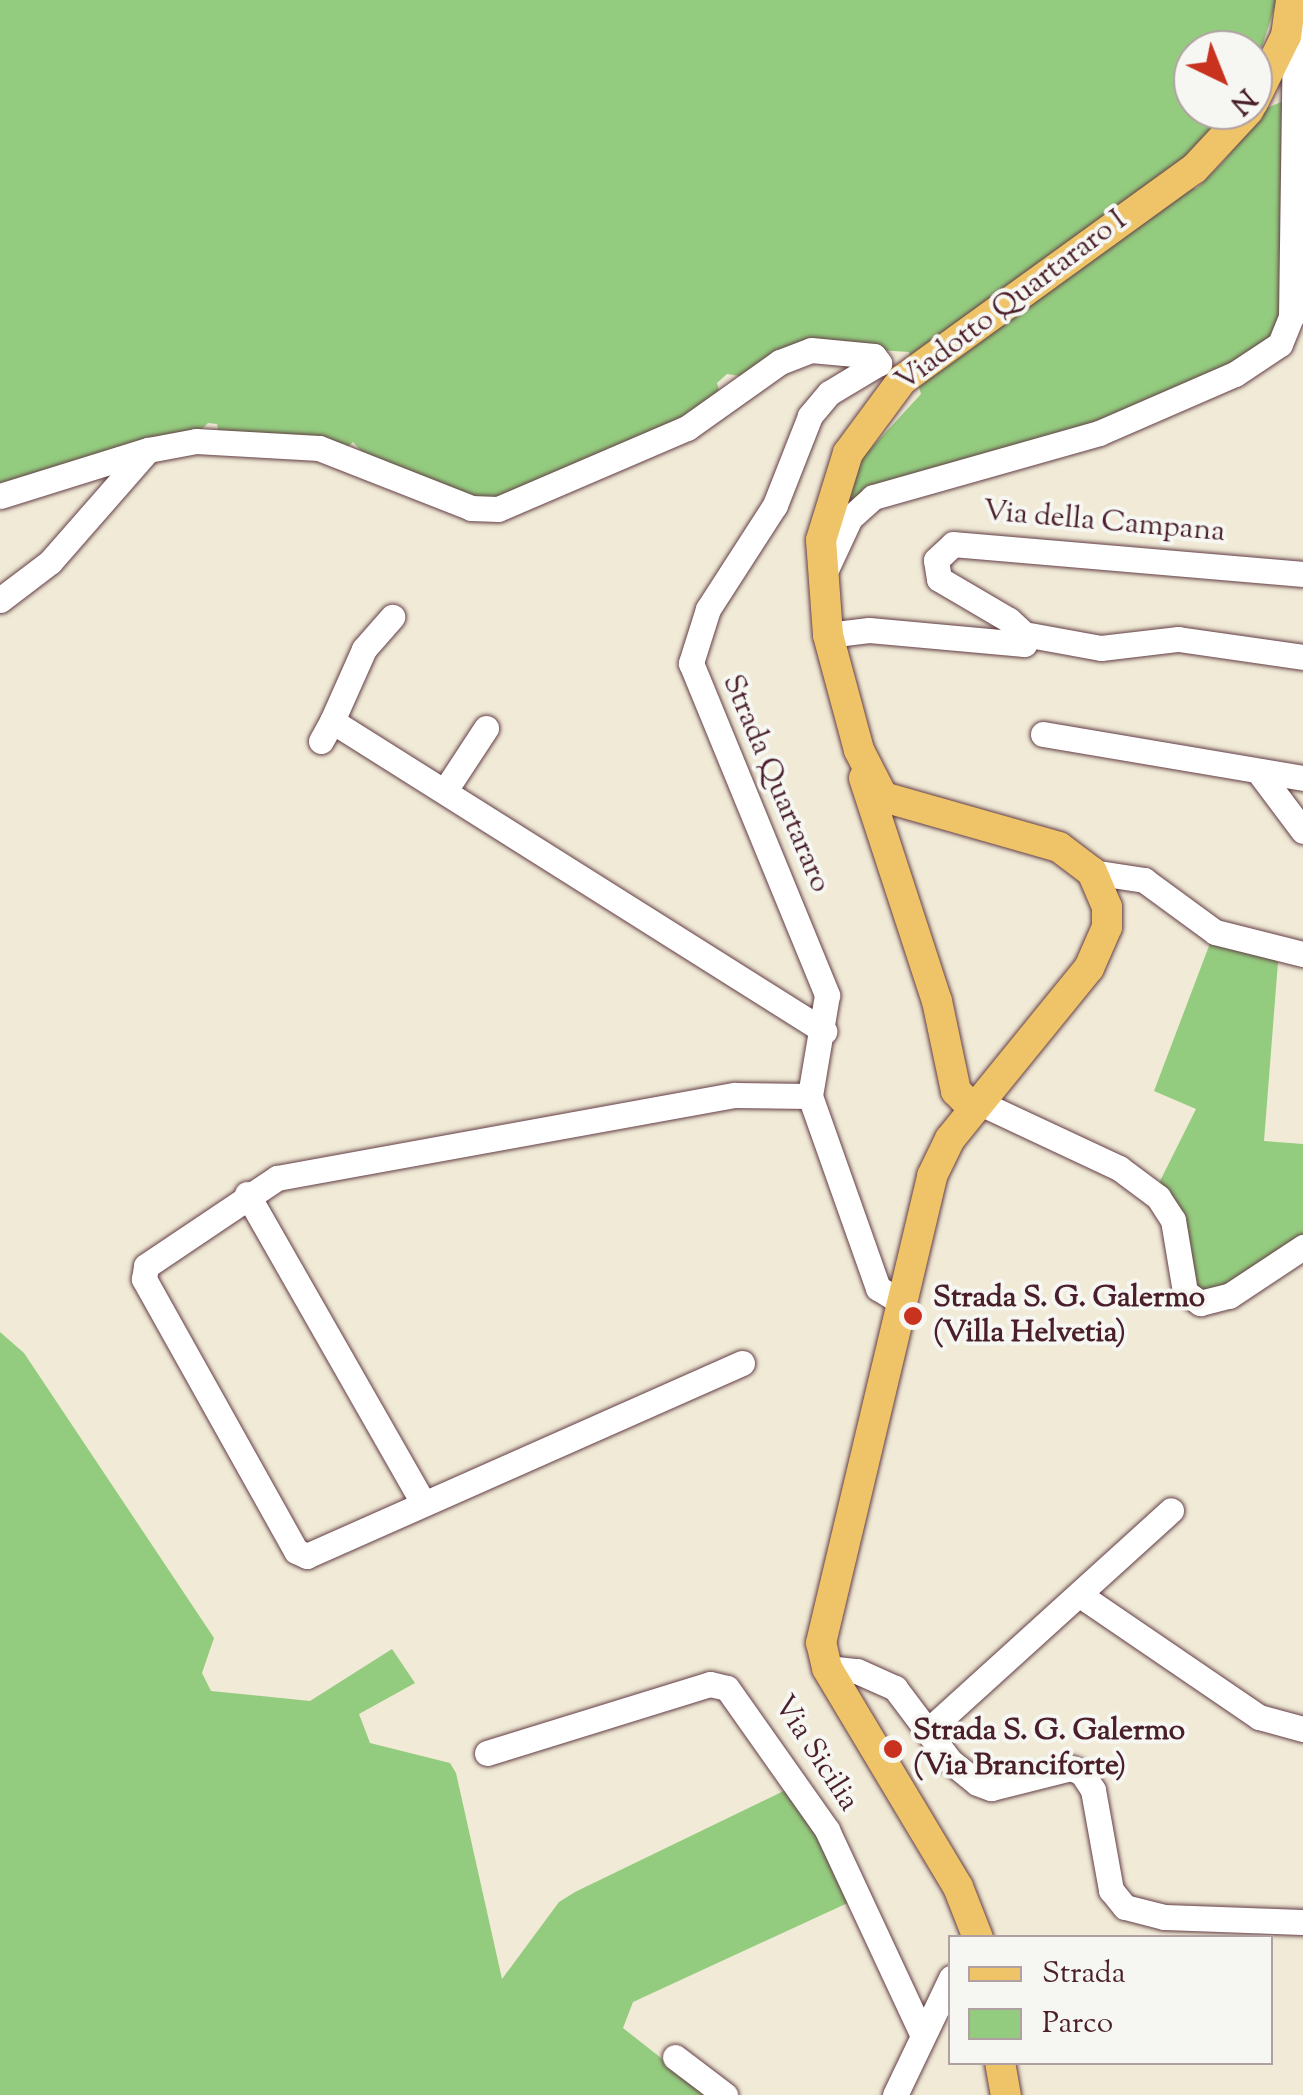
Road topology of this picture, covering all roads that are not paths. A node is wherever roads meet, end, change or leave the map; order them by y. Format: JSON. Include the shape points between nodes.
{"nodes":[{"id":1,"x":1293,"y":0,"type":"edge"},
{"id":2,"x":1273,"y":62,"type":"edge"},
{"id":3,"x":1232,"y":130,"type":"edge"},
{"id":4,"x":1297,"y":317,"type":"edge"},
{"id":5,"x":148,"y":450,"type":"junction"},
{"id":6,"x":0,"y":496,"type":"edge"},
{"id":7,"x":1303,"y":574,"type":"edge"},
{"id":8,"x":820,"y":583,"type":"junction"},
{"id":9,"x":0,"y":600,"type":"edge"},
{"id":10,"x":392,"y":617,"type":"dead end"},
{"id":11,"x":1024,"y":634,"type":"junction"},
{"id":12,"x":828,"y":635,"type":"junction"},
{"id":13,"x":1303,"y":657,"type":"edge"},
{"id":14,"x":486,"y":728,"type":"dead end"},
{"id":15,"x":1043,"y":734,"type":"dead end"},
{"id":16,"x":859,"y":750,"type":"junction"},
{"id":17,"x":1261,"y":775,"type":"junction"},
{"id":18,"x":1303,"y":778,"type":"edge"},
{"id":19,"x":446,"y":789,"type":"junction"},
{"id":20,"x":904,"y":807,"type":"junction"},
{"id":21,"x":1303,"y":832,"type":"edge"},
{"id":22,"x":890,"y":858,"type":"junction"},
{"id":23,"x":1092,"y":872,"type":"junction"},
{"id":24,"x":1303,"y":954,"type":"edge"},
{"id":25,"x":824,"y":1032,"type":"junction"},
{"id":26,"x":951,"y":1075,"type":"junction"},
{"id":27,"x":810,"y":1096,"type":"junction"},
{"id":28,"x":978,"y":1102,"type":"junction"},
{"id":29,"x":932,"y":1176,"type":"junction"},
{"id":30,"x":247,"y":1194,"type":"junction"},
{"id":31,"x":1303,"y":1247,"type":"edge"},
{"id":32,"x":904,"y":1303,"type":"junction"},
{"id":33,"x":742,"y":1363,"type":"dead end"},
{"id":34,"x":422,"y":1501,"type":"junction"},
{"id":35,"x":1171,"y":1510,"type":"dead end"},
{"id":36,"x":1080,"y":1596,"type":"junction"},
{"id":37,"x":826,"y":1668,"type":"junction"},
{"id":38,"x":931,"y":1728,"type":"junction"},
{"id":39,"x":1303,"y":1730,"type":"edge"},
{"id":40,"x":487,"y":1753,"type":"dead end"},
{"id":41,"x":1303,"y":1922,"type":"edge"},
{"id":42,"x":977,"y":1935,"type":"edge"},
{"id":43,"x":948,"y":1982,"type":"edge"},
{"id":44,"x":922,"y":2034,"type":"junction"},
{"id":45,"x":675,"y":2056,"type":"dead end"},
{"id":46,"x":1001,"y":2065,"type":"edge"},
{"id":47,"x":725,"y":2095,"type":"edge"},
{"id":48,"x":895,"y":2095,"type":"edge"},
{"id":49,"x":1006,"y":2095,"type":"edge"}],
"edges":[{"from":1,"to":2,"type":"main road"},
{"from":1,"to":4,"type":"street"},
{"from":3,"to":8,"type":"main road","name":"Viadotto Quartararo I","via":[[1212,154],[930,358],[883,400],[858,436],[826,515]]},
{"from":4,"to":8,"type":"street","via":[[1280,344],[1218,382],[1080,439],[873,496],[850,518]]},
{"from":5,"to":6,"type":"street"},
{"from":5,"to":9,"type":"street","via":[[50,562]]},
{"from":5,"to":25,"type":"street","name":"Strada Quartararo","via":[[196,440],[319,448],[472,508],[498,509],[687,428],[780,362],[811,350],[874,356],[879,363],[829,393],[810,416],[774,505],[708,609],[691,663],[826,995]]},
{"from":7,"to":11,"type":"street","name":"Via della Campana","via":[[970,542],[946,547],[936,569],[946,588]]},
{"from":8,"to":12,"type":"main road","name":"Viadotto Quartararo I"},
{"from":10,"to":19,"type":"street","via":[[364,649],[326,731]]},
{"from":11,"to":12,"type":"street","via":[[1018,648],[868,630]]},
{"from":11,"to":13,"type":"street","via":[[1101,648],[1178,639]]},
{"from":12,"to":16,"type":"main road","name":"Viadotto Quartararo I"},
{"from":14,"to":19,"type":"street"},
{"from":15,"to":17,"type":"street"},
{"from":16,"to":20,"type":"main road","via":[[882,797]]},
{"from":16,"to":22,"type":"main road"},
{"from":17,"to":18,"type":"street"},
{"from":17,"to":21,"type":"street"},
{"from":19,"to":25,"type":"street"},
{"from":20,"to":22,"type":"main road","via":[[886,822]]},
{"from":20,"to":23,"type":"main road","via":[[1036,838]]},
{"from":22,"to":26,"type":"main road","via":[[937,1001]]},
{"from":23,"to":24,"type":"street","via":[[1144,880],[1215,932]]},
{"from":23,"to":28,"type":"main road","via":[[1107,907],[1100,946]]},
{"from":25,"to":27,"type":"street","name":"Strada Quartararo"},
{"from":26,"to":28,"type":"main road","via":[[960,1098]]},
{"from":26,"to":29,"type":"main road"},
{"from":27,"to":30,"type":"street","via":[[718,1098],[277,1178]]},
{"from":27,"to":32,"type":"street","via":[[878,1288]]},
{"from":28,"to":29,"type":"main road"},
{"from":28,"to":31,"type":"street","via":[[1119,1168],[1158,1197],[1173,1220],[1190,1299],[1230,1296]]},
{"from":29,"to":32,"type":"main road"},
{"from":30,"to":34,"type":"street"},
{"from":30,"to":34,"type":"street","via":[[146,1266],[144,1280],[287,1534],[307,1556]]},
{"from":32,"to":37,"type":"main road","via":[[830,1596],[821,1643]]},
{"from":33,"to":34,"type":"street"},
{"from":35,"to":36,"type":"street"},
{"from":36,"to":38,"type":"street"},
{"from":36,"to":39,"type":"street","via":[[1258,1717]]},
{"from":37,"to":38,"type":"street","via":[[856,1671],[895,1688]]},
{"from":37,"to":42,"type":"main road","via":[[958,1887]]},
{"from":38,"to":41,"type":"street","via":[[964,1776],[991,1788],[1071,1768],[1082,1773],[1093,1790],[1111,1890],[1125,1907],[1164,1917]]},
{"from":40,"to":44,"type":"street","name":"Via Sicilia","via":[[710,1684],[728,1688],[828,1830]]},
{"from":43,"to":44,"type":"street"},
{"from":44,"to":48,"type":"street"},
{"from":45,"to":47,"type":"street"},
{"from":46,"to":49,"type":"main road"}]}
